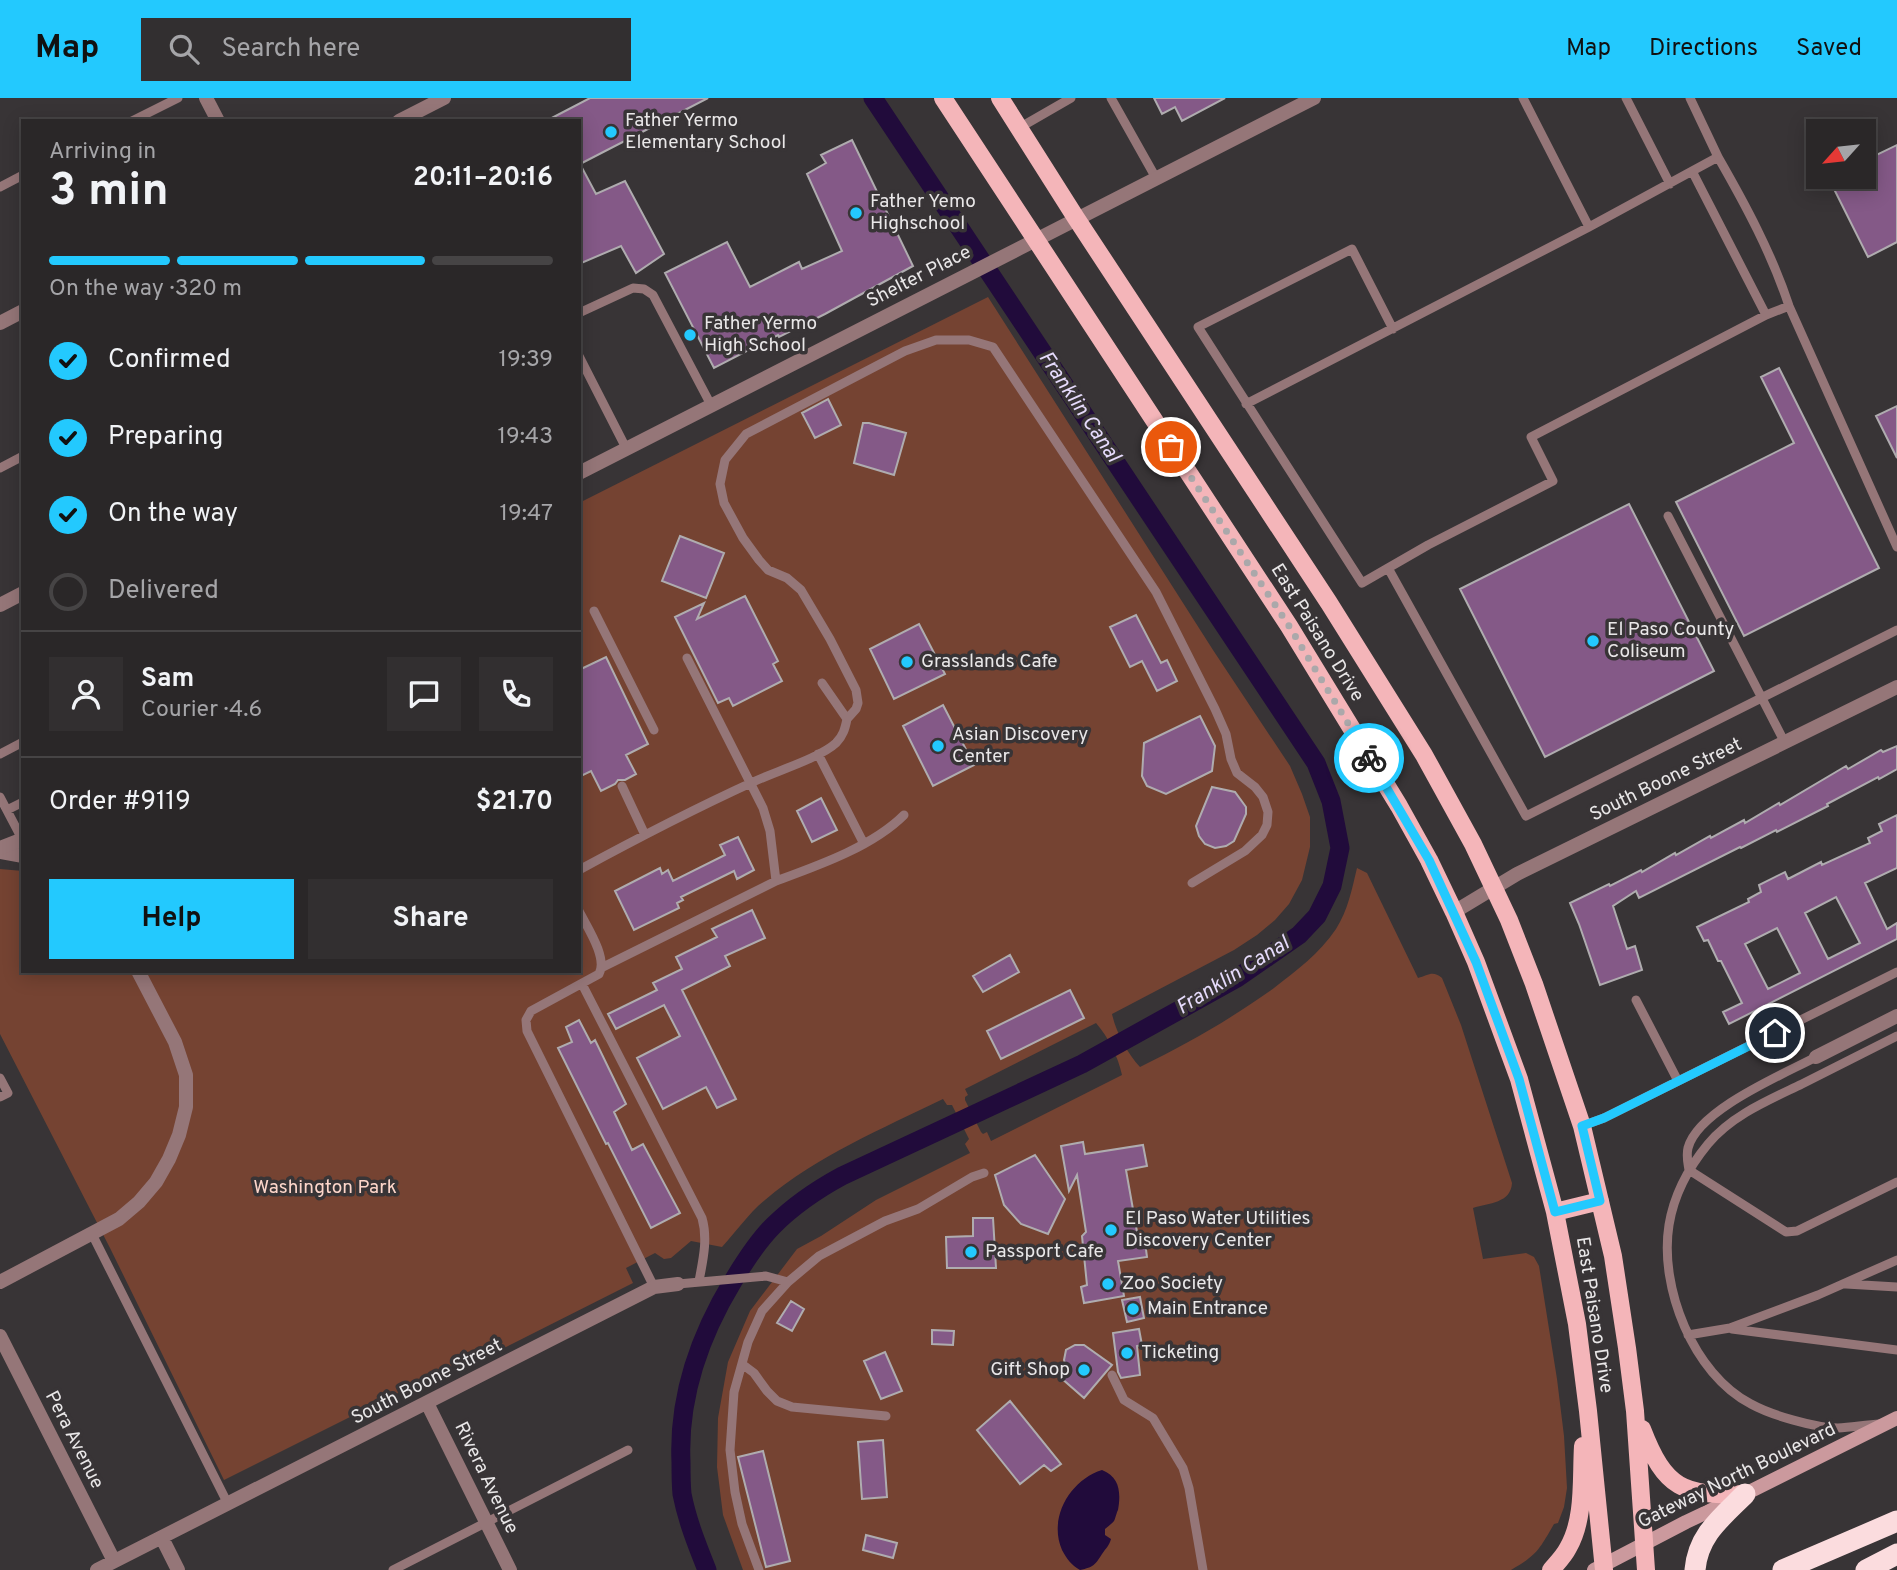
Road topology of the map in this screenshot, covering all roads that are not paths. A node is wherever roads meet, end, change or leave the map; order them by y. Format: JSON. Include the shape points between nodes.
{"nodes":[{"id":1,"x":178,"y":98,"type":"edge"},
{"id":2,"x":206,"y":98,"type":"edge"},
{"id":3,"x":444,"y":98,"type":"edge"},
{"id":4,"x":943,"y":98,"type":"edge"},
{"id":5,"x":1000,"y":98,"type":"edge"},
{"id":6,"x":1071,"y":98,"type":"edge"},
{"id":7,"x":1111,"y":98,"type":"edge"},
{"id":8,"x":1314,"y":98,"type":"edge"},
{"id":9,"x":1523,"y":98,"type":"edge"},
{"id":10,"x":1626,"y":98,"type":"edge"},
{"id":11,"x":1690,"y":98,"type":"edge"},
{"id":12,"x":136,"y":119,"type":"edge"},
{"id":13,"x":217,"y":119,"type":"edge"},
{"id":14,"x":403,"y":119,"type":"edge"},
{"id":15,"x":1019,"y":128,"type":"junction"},
{"id":16,"x":1718,"y":157,"type":"junction"},
{"id":17,"x":1692,"y":171,"type":"junction"},
{"id":18,"x":21,"y":177,"type":"edge"},
{"id":19,"x":1156,"y":178,"type":"junction"},
{"id":20,"x":1670,"y":184,"type":"junction"},
{"id":21,"x":0,"y":187,"type":"edge"},
{"id":22,"x":1076,"y":218,"type":"junction"},
{"id":23,"x":1589,"y":228,"type":"junction"},
{"id":24,"x":1035,"y":239,"type":"junction"},
{"id":25,"x":1789,"y":306,"type":"junction"},
{"id":26,"x":21,"y":312,"type":"edge"},
{"id":27,"x":581,"y":312,"type":"edge"},
{"id":28,"x":1766,"y":315,"type":"junction"},
{"id":29,"x":0,"y":323,"type":"edge"},
{"id":30,"x":1394,"y":329,"type":"junction"},
{"id":31,"x":581,"y":360,"type":"edge"},
{"id":32,"x":1246,"y":404,"type":"junction"},
{"id":33,"x":711,"y":405,"type":"junction"},
{"id":34,"x":626,"y":449,"type":"junction"},
{"id":35,"x":21,"y":457,"type":"edge"},
{"id":36,"x":0,"y":468,"type":"edge"},
{"id":37,"x":581,"y":472,"type":"edge"},
{"id":38,"x":1668,"y":516,"type":"dead end"},
{"id":39,"x":1897,"y":547,"type":"edge"},
{"id":40,"x":1388,"y":568,"type":"junction"},
{"id":41,"x":21,"y":594,"type":"edge"},
{"id":42,"x":0,"y":605,"type":"edge"},
{"id":43,"x":594,"y":611,"type":"dead end"},
{"id":44,"x":1897,"y":630,"type":"edge"},
{"id":45,"x":687,"y":658,"type":"dead end"},
{"id":46,"x":822,"y":683,"type":"dead end"},
{"id":47,"x":1897,"y":687,"type":"edge"},
{"id":48,"x":1762,"y":699,"type":"junction"},
{"id":49,"x":847,"y":719,"type":"junction"},
{"id":50,"x":654,"y":730,"type":"dead end"},
{"id":51,"x":21,"y":743,"type":"edge"},
{"id":52,"x":1785,"y":743,"type":"junction"},
{"id":53,"x":0,"y":754,"type":"edge"},
{"id":54,"x":818,"y":754,"type":"junction"},
{"id":55,"x":751,"y":783,"type":"junction"},
{"id":56,"x":622,"y":786,"type":"dead end"},
{"id":57,"x":0,"y":797,"type":"edge"},
{"id":58,"x":21,"y":803,"type":"edge"},
{"id":59,"x":7,"y":810,"type":"junction"},
{"id":60,"x":904,"y":815,"type":"dead end"},
{"id":61,"x":645,"y":835,"type":"junction"},
{"id":62,"x":21,"y":837,"type":"edge"},
{"id":63,"x":21,"y":840,"type":"edge"},
{"id":64,"x":864,"y":844,"type":"junction"},
{"id":65,"x":0,"y":850,"type":"edge"},
{"id":66,"x":21,"y":855,"type":"edge"},
{"id":67,"x":581,"y":869,"type":"edge"},
{"id":68,"x":775,"y":881,"type":"junction"},
{"id":69,"x":1192,"y":883,"type":"dead end"},
{"id":70,"x":1494,"y":888,"type":"junction"},
{"id":71,"x":1454,"y":912,"type":"junction"},
{"id":72,"x":581,"y":915,"type":"edge"},
{"id":73,"x":603,"y":967,"type":"junction"},
{"id":74,"x":1897,"y":972,"type":"edge"},
{"id":75,"x":139,"y":973,"type":"edge"},
{"id":76,"x":582,"y":984,"type":"junction"},
{"id":77,"x":1636,"y":1000,"type":"dead end"},
{"id":78,"x":1897,"y":1016,"type":"edge"},
{"id":79,"x":1897,"y":1036,"type":"edge"},
{"id":80,"x":1816,"y":1057,"type":"joint"},
{"id":81,"x":0,"y":1078,"type":"edge"},
{"id":82,"x":1678,"y":1081,"type":"junction"},
{"id":83,"x":0,"y":1097,"type":"edge"},
{"id":84,"x":1582,"y":1126,"type":"junction"},
{"id":85,"x":1689,"y":1170,"type":"junction"},
{"id":86,"x":984,"y":1173,"type":"dead end"},
{"id":87,"x":1897,"y":1182,"type":"edge"},
{"id":88,"x":1600,"y":1201,"type":"junction"},
{"id":89,"x":1555,"y":1212,"type":"junction"},
{"id":90,"x":92,"y":1234,"type":"junction"},
{"id":91,"x":1897,"y":1260,"type":"edge"},
{"id":92,"x":703,"y":1281,"type":"junction"},
{"id":93,"x":0,"y":1282,"type":"edge"},
{"id":94,"x":788,"y":1282,"type":"junction"},
{"id":95,"x":1844,"y":1283,"type":"junction"},
{"id":96,"x":678,"y":1284,"type":"joint"},
{"id":97,"x":654,"y":1287,"type":"junction"},
{"id":98,"x":1897,"y":1287,"type":"edge"},
{"id":99,"x":1730,"y":1328,"type":"junction"},
{"id":100,"x":1688,"y":1335,"type":"junction"},
{"id":101,"x":0,"y":1336,"type":"edge"},
{"id":102,"x":1897,"y":1350,"type":"edge"},
{"id":103,"x":742,"y":1364,"type":"junction"},
{"id":104,"x":1112,"y":1374,"type":"dead end"},
{"id":105,"x":427,"y":1403,"type":"junction"},
{"id":106,"x":1588,"y":1411,"type":"junction"},
{"id":107,"x":1635,"y":1411,"type":"junction"},
{"id":108,"x":886,"y":1416,"type":"dead end"},
{"id":109,"x":1893,"y":1420,"type":"edge"},
{"id":110,"x":628,"y":1450,"type":"dead end"},
{"id":111,"x":1745,"y":1494,"type":"junction"},
{"id":112,"x":228,"y":1504,"type":"junction"},
{"id":113,"x":1897,"y":1521,"type":"edge"},
{"id":114,"x":486,"y":1522,"type":"junction"},
{"id":115,"x":162,"y":1538,"type":"junction"},
{"id":116,"x":1644,"y":1543,"type":"junction"},
{"id":117,"x":1897,"y":1554,"type":"edge"},
{"id":118,"x":114,"y":1561,"type":"junction"},
{"id":119,"x":1601,"y":1568,"type":"edge"},
{"id":120,"x":97,"y":1570,"type":"edge"},
{"id":121,"x":178,"y":1570,"type":"edge"},
{"id":122,"x":393,"y":1570,"type":"edge"},
{"id":123,"x":510,"y":1570,"type":"edge"},
{"id":124,"x":759,"y":1570,"type":"edge"},
{"id":125,"x":1203,"y":1570,"type":"edge"},
{"id":126,"x":1551,"y":1570,"type":"edge"},
{"id":127,"x":1646,"y":1570,"type":"edge"},
{"id":128,"x":1695,"y":1570,"type":"edge"},
{"id":129,"x":1783,"y":1570,"type":"edge"},
{"id":130,"x":1866,"y":1570,"type":"edge"}],
"edges":[{"from":1,"to":12,"type":"lane"},
{"from":2,"to":13,"type":"street"},
{"from":3,"to":14,"type":"street"},
{"from":4,"to":24,"type":"main road","name":"East Paisano Drive"},
{"from":5,"to":15,"type":"main road","name":"East Paisano Drive"},
{"from":6,"to":15,"type":"lane"},
{"from":7,"to":19,"type":"lane"},
{"from":8,"to":19,"type":"street","name":"Shelter Place"},
{"from":9,"to":23,"type":"lane"},
{"from":10,"to":20,"type":"lane"},
{"from":11,"to":16,"type":"lane"},
{"from":15,"to":22,"type":"main road","name":"East Paisano Drive"},
{"from":16,"to":17,"type":"lane"},
{"from":16,"to":25,"type":"lane"},
{"from":17,"to":20,"type":"lane"},
{"from":17,"to":28,"type":"lane"},
{"from":18,"to":21,"type":"lane"},
{"from":19,"to":22,"type":"street","name":"Shelter Place"},
{"from":20,"to":23,"type":"lane"},
{"from":22,"to":24,"type":"street","name":"Shelter Place"},
{"from":22,"to":70,"type":"main road","name":"East Paisano Drive","via":[[1351,638],[1445,791]]},
{"from":23,"to":30,"type":"lane"},
{"from":24,"to":33,"type":"street","name":"Shelter Place"},
{"from":24,"to":71,"type":"main road","name":"East Paisano Drive","via":[[1289,626],[1399,806]]},
{"from":25,"to":28,"type":"lane"},
{"from":25,"to":39,"type":"lane"},
{"from":26,"to":29,"type":"street"},
{"from":27,"to":33,"type":"lane","via":[[633,288],[653,295]]},
{"from":28,"to":40,"type":"lane","via":[[1531,437],[1553,481]]},
{"from":30,"to":32,"type":"lane"},
{"from":30,"to":32,"type":"lane","via":[[1352,249],[1198,327]]},
{"from":31,"to":34,"type":"lane"},
{"from":32,"to":40,"type":"lane","via":[[1362,583]]},
{"from":33,"to":34,"type":"street","name":"Shelter Place"},
{"from":34,"to":37,"type":"street","name":"Shelter Place"},
{"from":35,"to":36,"type":"lane"},
{"from":38,"to":48,"type":"lane"},
{"from":40,"to":48,"type":"lane","via":[[1526,816]]},
{"from":41,"to":42,"type":"street"},
{"from":43,"to":50,"type":"lane"},
{"from":44,"to":48,"type":"lane"},
{"from":45,"to":55,"type":"lane"},
{"from":46,"to":49,"type":"lane"},
{"from":47,"to":52,"type":"street","name":"South Boone Street"},
{"from":48,"to":52,"type":"lane"},
{"from":49,"to":54,"type":"lane","via":[[835,744]]},
{"from":49,"to":69,"type":"lane","via":[[858,703],[856,690],[801,590],[768,570],[723,503],[720,484],[725,460],[746,434],[905,351],[936,340],[969,340],[993,347],[1156,592],[1221,721],[1237,773],[1263,797],[1268,824],[1262,835],[1245,851]]},
{"from":51,"to":53,"type":"lane"},
{"from":52,"to":70,"type":"street","name":"South Boone Street"},
{"from":54,"to":55,"type":"lane"},
{"from":54,"to":64,"type":"lane"},
{"from":55,"to":61,"type":"lane"},
{"from":55,"to":68,"type":"lane","via":[[770,831]]},
{"from":56,"to":61,"type":"lane"},
{"from":57,"to":59,"type":"lane"},
{"from":58,"to":59,"type":"lane"},
{"from":59,"to":62,"type":"lane"},
{"from":60,"to":64,"type":"lane"},
{"from":61,"to":67,"type":"lane"},
{"from":63,"to":65,"type":"street"},
{"from":64,"to":68,"type":"lane"},
{"from":65,"to":66,"type":"street"},
{"from":68,"to":73,"type":"lane"},
{"from":70,"to":71,"type":"street","name":"South Boone Street"},
{"from":70,"to":84,"type":"main road","name":"East Paisano Drive","via":[[1534,984]]},
{"from":71,"to":89,"type":"main road","name":"East Paisano Drive","via":[[1519,1079]]},
{"from":72,"to":73,"type":"lane"},
{"from":73,"to":76,"type":"lane"},
{"from":74,"to":82,"type":"lane"},
{"from":75,"to":90,"type":"street","via":[[176,1042],[186,1075],[186,1107],[179,1135],[156,1182],[119,1219]]},
{"from":76,"to":92,"type":"lane","via":[[702,1218]]},
{"from":76,"to":97,"type":"lane","via":[[531,1012],[527,1031]]},
{"from":77,"to":82,"type":"lane"},
{"from":78,"to":80,"type":"street"},
{"from":79,"to":85,"type":"lane","via":[[1749,1111],[1710,1142]]},
{"from":80,"to":85,"type":"lane","via":[[1708,1119],[1688,1147]]},
{"from":81,"to":83,"type":"lane","via":[[8,1093]]},
{"from":82,"to":84,"type":"lane"},
{"from":84,"to":88,"type":"main road","name":"East Paisano Drive"},
{"from":85,"to":87,"type":"lane","via":[[1786,1232],[1797,1231]]},
{"from":85,"to":100,"type":"lane","via":[[1669,1225],[1668,1259],[1674,1300]]},
{"from":86,"to":94,"type":"lane","via":[[918,1209],[852,1237]]},
{"from":88,"to":89,"type":"main road"},
{"from":88,"to":107,"type":"main road","name":"East Paisano Drive","via":[[1619,1290]]},
{"from":89,"to":106,"type":"main road","name":"East Paisano Drive"},
{"from":90,"to":93,"type":"street"},
{"from":90,"to":112,"type":"lane"},
{"from":91,"to":95,"type":"lane"},
{"from":92,"to":94,"type":"lane","name":"South Boone Street","via":[[766,1276]]},
{"from":92,"to":96,"type":"lane","name":"South Boone Street"},
{"from":94,"to":103,"type":"lane","via":[[762,1311]]},
{"from":95,"to":98,"type":"lane"},
{"from":95,"to":99,"type":"lane"},
{"from":96,"to":97,"type":"street","name":"South Boone Street"},
{"from":97,"to":105,"type":"street","name":"South Boone Street"},
{"from":99,"to":100,"type":"lane"},
{"from":99,"to":102,"type":"lane"},
{"from":100,"to":109,"type":"lane","via":[[1723,1383],[1750,1404],[1791,1420],[1835,1428]]},
{"from":101,"to":118,"type":"street","name":"Pera Avenue"},
{"from":103,"to":108,"type":"lane","via":[[777,1401],[792,1408]]},
{"from":103,"to":124,"type":"lane","via":[[734,1392],[730,1450],[742,1524]]},
{"from":104,"to":125,"type":"lane","via":[[1124,1400],[1153,1418],[1183,1468]]},
{"from":105,"to":112,"type":"street","name":"South Boone Street"},
{"from":105,"to":114,"type":"street","name":"Rivera Avenue"},
{"from":106,"to":119,"type":"main road","name":"East Paisano Drive"},
{"from":106,"to":126,"type":"main road","via":[[1575,1532]]},
{"from":107,"to":111,"type":"main road","via":[[1652,1455],[1682,1488],[1702,1494]]},
{"from":107,"to":116,"type":"main road","name":"East Paisano Drive"},
{"from":109,"to":111,"type":"main road","name":"Gateway North Boulevard"},
{"from":110,"to":114,"type":"lane"},
{"from":111,"to":116,"type":"main road","name":"Gateway North Boulevard"},
{"from":111,"to":128,"type":"highway","via":[[1709,1530],[1696,1554]]},
{"from":112,"to":115,"type":"street","name":"South Boone Street"},
{"from":113,"to":129,"type":"highway"},
{"from":114,"to":122,"type":"lane"},
{"from":114,"to":123,"type":"street","name":"Rivera Avenue"},
{"from":115,"to":118,"type":"street","name":"South Boone Street"},
{"from":115,"to":121,"type":"street"},
{"from":116,"to":119,"type":"main road","name":"Gateway North Boulevard"},
{"from":116,"to":127,"type":"main road","name":"East Paisano Drive"},
{"from":117,"to":130,"type":"highway"},
{"from":118,"to":120,"type":"street","name":"South Boone Street"}]}
